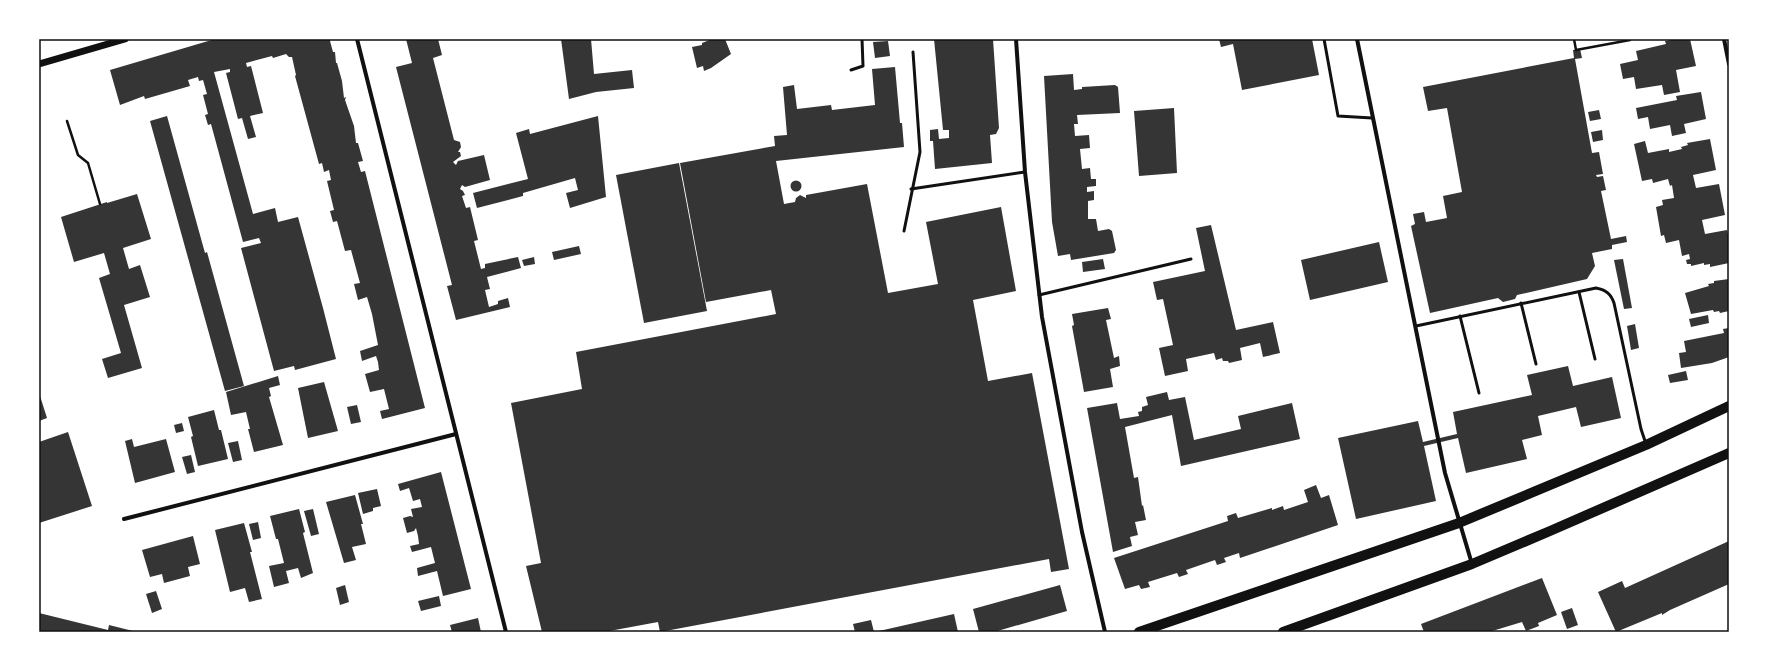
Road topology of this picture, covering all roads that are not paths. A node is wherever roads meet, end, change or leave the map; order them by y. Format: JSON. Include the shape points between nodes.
{"nodes":[{"id":1,"x":125,"y":39,"type":"edge"},
{"id":2,"x":357,"y":39,"type":"edge"},
{"id":3,"x":862,"y":39,"type":"edge"},
{"id":4,"x":1016,"y":39,"type":"edge"},
{"id":5,"x":1324,"y":39,"type":"edge"},
{"id":6,"x":1357,"y":39,"type":"edge"},
{"id":7,"x":1724,"y":39,"type":"edge"},
{"id":8,"x":913,"y":52,"type":"dead end"},
{"id":9,"x":39,"y":64,"type":"edge"},
{"id":10,"x":1729,"y":64,"type":"edge"},
{"id":11,"x":851,"y":70,"type":"dead end"},
{"id":12,"x":1372,"y":118,"type":"junction"},
{"id":13,"x":1025,"y":172,"type":"junction"},
{"id":14,"x":911,"y":189,"type":"junction"},
{"id":15,"x":904,"y":230,"type":"dead end"},
{"id":16,"x":1192,"y":259,"type":"dead end"},
{"id":17,"x":1579,"y":292,"type":"junction"},
{"id":18,"x":1039,"y":295,"type":"junction"},
{"id":19,"x":1522,"y":303,"type":"junction"},
{"id":20,"x":1460,"y":316,"type":"junction"},
{"id":21,"x":1416,"y":326,"type":"junction"},
{"id":22,"x":1595,"y":359,"type":"dead end"},
{"id":23,"x":1536,"y":364,"type":"dead end"},
{"id":24,"x":1479,"y":393,"type":"dead end"},
{"id":25,"x":1729,"y":406,"type":"edge"},
{"id":26,"x":456,"y":434,"type":"junction"},
{"id":27,"x":1646,"y":445,"type":"junction"},
{"id":28,"x":1729,"y":453,"type":"edge"},
{"id":29,"x":124,"y":519,"type":"dead end"},
{"id":30,"x":1459,"y":523,"type":"junction"},
{"id":31,"x":1472,"y":564,"type":"junction"},
{"id":32,"x":506,"y":632,"type":"edge"},
{"id":33,"x":1105,"y":632,"type":"edge"},
{"id":34,"x":1139,"y":632,"type":"edge"},
{"id":35,"x":1283,"y":632,"type":"edge"}],
"edges":[{"from":1,"to":9,"type":"street"},
{"from":2,"to":26,"type":"street"},
{"from":3,"to":11,"type":"lane","via":[[863,66]]},
{"from":4,"to":13,"type":"street"},
{"from":5,"to":12,"type":"lane","via":[[1338,116]]},
{"from":6,"to":12,"type":"street"},
{"from":7,"to":10,"type":"street"},
{"from":8,"to":14,"type":"lane","via":[[920,152]]},
{"from":12,"to":21,"type":"street"},
{"from":13,"to":14,"type":"lane"},
{"from":13,"to":18,"type":"street"},
{"from":14,"to":15,"type":"lane"},
{"from":16,"to":18,"type":"lane"},
{"from":17,"to":19,"type":"lane"},
{"from":17,"to":22,"type":"lane"},
{"from":17,"to":27,"type":"lane","via":[[1596,288],[1604,289],[1612,296]]},
{"from":18,"to":33,"type":"street","via":[[1082,532]]},
{"from":19,"to":20,"type":"lane"},
{"from":19,"to":23,"type":"lane"},
{"from":20,"to":21,"type":"lane"},
{"from":20,"to":24,"type":"lane"},
{"from":21,"to":30,"type":"street","via":[[1445,473]]},
{"from":25,"to":27,"type":"main road"},
{"from":26,"to":29,"type":"street"},
{"from":26,"to":32,"type":"street"},
{"from":27,"to":30,"type":"main road"},
{"from":28,"to":31,"type":"main road"},
{"from":30,"to":31,"type":"street"},
{"from":30,"to":34,"type":"main road"},
{"from":31,"to":35,"type":"main road"}]}
